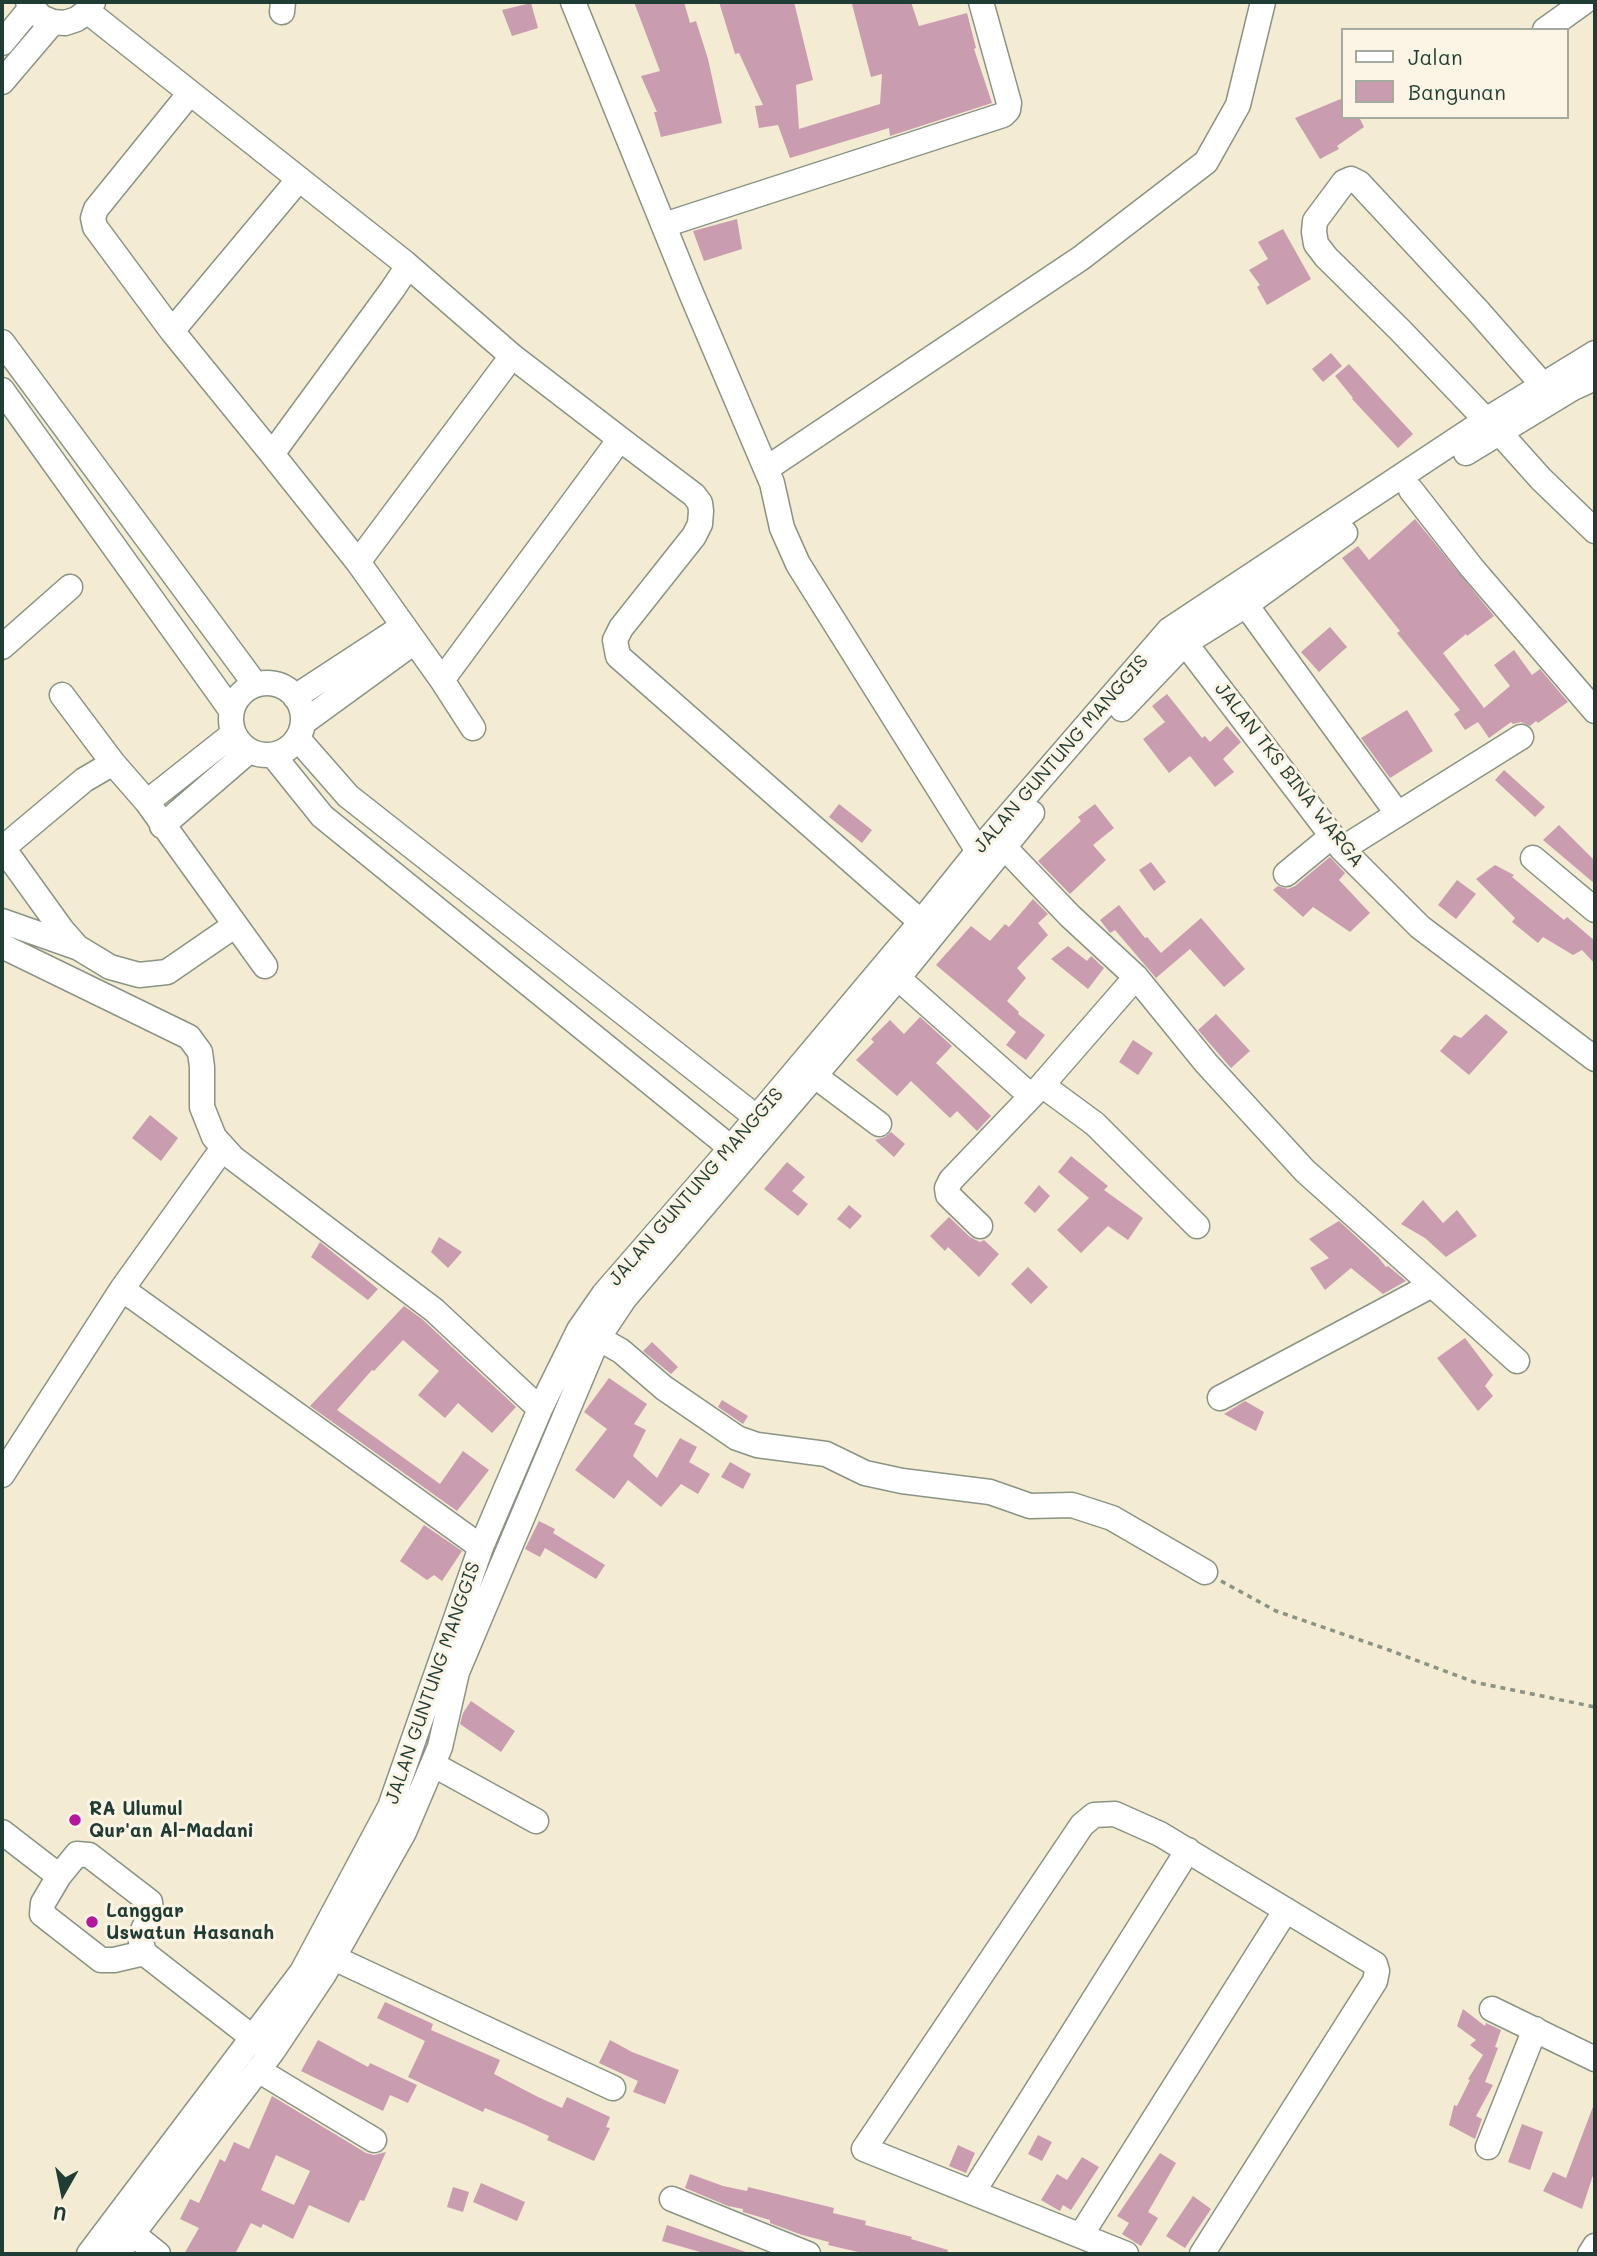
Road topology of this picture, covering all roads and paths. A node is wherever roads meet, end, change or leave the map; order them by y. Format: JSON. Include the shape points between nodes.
{"nodes":[{"id":1,"x":573,"y":2,"type":"edge"},
{"id":2,"x":981,"y":2,"type":"edge"},
{"id":3,"x":1263,"y":2,"type":"edge"},
{"id":4,"x":1584,"y":2,"type":"edge"},
{"id":5,"x":30,"y":5,"type":"edge"},
{"id":6,"x":90,"y":6,"type":"edge"},
{"id":7,"x":53,"y":22,"type":"junction"},
{"id":8,"x":1548,"y":28,"type":"edge"},
{"id":9,"x":2,"y":43,"type":"edge"},
{"id":10,"x":2,"y":82,"type":"edge"},
{"id":11,"x":190,"y":93,"type":"junction"},
{"id":12,"x":299,"y":179,"type":"junction"},
{"id":13,"x":664,"y":225,"type":"junction"},
{"id":14,"x":405,"y":263,"type":"junction"},
{"id":15,"x":172,"y":331,"type":"junction"},
{"id":16,"x":2,"y":342,"type":"edge"},
{"id":17,"x":1595,"y":353,"type":"edge"},
{"id":18,"x":512,"y":356,"type":"junction"},
{"id":19,"x":1595,"y":378,"type":"edge"},
{"id":20,"x":1542,"y":384,"type":"junction"},
{"id":21,"x":2,"y":390,"type":"edge"},
{"id":22,"x":1492,"y":426,"type":"junction"},
{"id":23,"x":620,"y":439,"type":"junction"},
{"id":24,"x":272,"y":454,"type":"junction"},
{"id":25,"x":92,"y":463,"type":"junction"},
{"id":26,"x":766,"y":469,"type":"junction"},
{"id":27,"x":65,"y":479,"type":"junction"},
{"id":28,"x":1411,"y":490,"type":"junction"},
{"id":29,"x":1595,"y":531,"type":"edge"},
{"id":30,"x":358,"y":562,"type":"junction"},
{"id":31,"x":70,"y":587,"type":"dead end"},
{"id":32,"x":1246,"y":605,"type":"junction"},
{"id":33,"x":408,"y":634,"type":"junction"},
{"id":34,"x":1185,"y":643,"type":"junction"},
{"id":35,"x":2,"y":647,"type":"edge"},
{"id":36,"x":442,"y":680,"type":"junction"},
{"id":37,"x":255,"y":684,"type":"junction"},
{"id":38,"x":62,"y":695,"type":"dead end"},
{"id":39,"x":295,"y":697,"type":"junction"},
{"id":40,"x":1595,"y":711,"type":"edge"},
{"id":41,"x":473,"y":728,"type":"dead end"},
{"id":42,"x":301,"y":731,"type":"junction"},
{"id":43,"x":1521,"y":737,"type":"dead end"},
{"id":44,"x":247,"y":738,"type":"junction"},
{"id":45,"x":113,"y":763,"type":"junction"},
{"id":46,"x":147,"y":802,"type":"junction"},
{"id":47,"x":1397,"y":813,"type":"junction"},
{"id":48,"x":162,"y":826,"type":"junction"},
{"id":49,"x":1337,"y":842,"type":"junction"},
{"id":50,"x":1004,"y":847,"type":"junction"},
{"id":51,"x":2,"y":848,"type":"edge"},
{"id":52,"x":978,"y":851,"type":"junction"},
{"id":53,"x":1533,"y":858,"type":"dead end"},
{"id":54,"x":1286,"y":874,"type":"dead end"},
{"id":55,"x":1595,"y":910,"type":"edge"},
{"id":56,"x":2,"y":921,"type":"edge"},
{"id":57,"x":921,"y":922,"type":"junction"},
{"id":58,"x":234,"y":926,"type":"junction"},
{"id":59,"x":2,"y":946,"type":"edge"},
{"id":60,"x":77,"y":947,"type":"junction"},
{"id":61,"x":265,"y":966,"type":"dead end"},
{"id":62,"x":1136,"y":977,"type":"junction"},
{"id":63,"x":898,"y":978,"type":"junction"},
{"id":64,"x":1595,"y":1059,"type":"edge"},
{"id":65,"x":815,"y":1076,"type":"junction"},
{"id":66,"x":1036,"y":1091,"type":"junction"},
{"id":67,"x":756,"y":1117,"type":"junction"},
{"id":68,"x":879,"y":1124,"type":"dead end"},
{"id":69,"x":223,"y":1148,"type":"junction"},
{"id":70,"x":732,"y":1148,"type":"junction"},
{"id":71,"x":980,"y":1226,"type":"dead end"},
{"id":72,"x":1198,"y":1226,"type":"dead end"},
{"id":73,"x":1432,"y":1285,"type":"junction"},
{"id":74,"x":122,"y":1289,"type":"junction"},
{"id":75,"x":598,"y":1338,"type":"junction"},
{"id":76,"x":1517,"y":1360,"type":"dead end"},
{"id":77,"x":1220,"y":1398,"type":"dead end"},
{"id":78,"x":540,"y":1409,"type":"junction"},
{"id":79,"x":2,"y":1475,"type":"edge"},
{"id":80,"x":481,"y":1547,"type":"junction"},
{"id":81,"x":1205,"y":1572,"type":"joint"},
{"id":82,"x":1595,"y":1707,"type":"edge"},
{"id":83,"x":433,"y":1765,"type":"junction"},
{"id":84,"x":536,"y":1821,"type":"dead end"},
{"id":85,"x":2,"y":1832,"type":"edge"},
{"id":86,"x":1188,"y":1850,"type":"junction"},
{"id":87,"x":59,"y":1875,"type":"junction"},
{"id":88,"x":1286,"y":1910,"type":"junction"},
{"id":89,"x":144,"y":1953,"type":"junction"},
{"id":90,"x":334,"y":1958,"type":"junction"},
{"id":91,"x":1492,"y":2009,"type":"dead end"},
{"id":92,"x":1535,"y":2029,"type":"junction"},
{"id":93,"x":261,"y":2054,"type":"junction"},
{"id":94,"x":1595,"y":2059,"type":"edge"},
{"id":95,"x":613,"y":2088,"type":"dead end"},
{"id":96,"x":374,"y":2140,"type":"dead end"},
{"id":97,"x":1488,"y":2147,"type":"dead end"},
{"id":98,"x":973,"y":2192,"type":"junction"},
{"id":99,"x":672,"y":2199,"type":"dead end"},
{"id":100,"x":133,"y":2234,"type":"junction"},
{"id":101,"x":1081,"y":2235,"type":"junction"},
{"id":102,"x":1595,"y":2246,"type":"edge"},
{"id":103,"x":89,"y":2254,"type":"edge"},
{"id":104,"x":117,"y":2254,"type":"edge"},
{"id":105,"x":158,"y":2254,"type":"edge"},
{"id":106,"x":807,"y":2254,"type":"edge"},
{"id":107,"x":1126,"y":2254,"type":"edge"},
{"id":108,"x":1202,"y":2254,"type":"edge"},
{"id":109,"x":1590,"y":2254,"type":"edge"}],
"edges":[{"from":1,"to":13,"type":"street"},
{"from":2,"to":13,"type":"street","via":[[1009,103],[1003,115]]},
{"from":3,"to":26,"type":"street","via":[[1238,104],[1206,162],[1080,258]]},
{"from":4,"to":8,"type":"street"},
{"from":5,"to":7,"type":"street"},
{"from":5,"to":9,"type":"street"},
{"from":6,"to":7,"type":"street","via":[[77,19]]},
{"from":6,"to":11,"type":"street"},
{"from":7,"to":10,"type":"street"},
{"from":11,"to":12,"type":"street"},
{"from":11,"to":15,"type":"street","via":[[93,218],[95,227]]},
{"from":12,"to":14,"type":"street"},
{"from":12,"to":15,"type":"street"},
{"from":13,"to":26,"type":"street"},
{"from":14,"to":18,"type":"street"},
{"from":14,"to":24,"type":"street","via":[[392,290]]},
{"from":15,"to":24,"type":"street"},
{"from":16,"to":25,"type":"street"},
{"from":17,"to":20,"type":"street","name":"JALAN GUNTUNG MANGGIS"},
{"from":18,"to":23,"type":"street"},
{"from":18,"to":30,"type":"street"},
{"from":19,"to":22,"type":"street","name":"JALAN GUNTUNG MANGGIS"},
{"from":20,"to":22,"type":"street","name":"JALAN GUNTUNG MANGGIS"},
{"from":20,"to":22,"type":"street","via":[[1359,183],[1344,182],[1315,221],[1316,244]]},
{"from":21,"to":27,"type":"street"},
{"from":22,"to":28,"type":"street","name":"JALAN GUNTUNG MANGGIS"},
{"from":22,"to":29,"type":"street"},
{"from":22,"to":52,"type":"street","name":"JALAN GUNTUNG MANGGIS","via":[[1169,631]]},
{"from":23,"to":36,"type":"street"},
{"from":23,"to":57,"type":"street","via":[[694,495],[701,511],[694,536],[621,628],[615,640],[618,656]]},
{"from":24,"to":30,"type":"street"},
{"from":25,"to":27,"type":"street"},
{"from":25,"to":37,"type":"street"},
{"from":26,"to":52,"type":"street","via":[[782,528],[798,564]]},
{"from":27,"to":44,"type":"street"},
{"from":28,"to":32,"type":"street","name":"JALAN GUNTUNG MANGGIS"},
{"from":28,"to":40,"type":"street"},
{"from":30,"to":33,"type":"street"},
{"from":31,"to":35,"type":"street"},
{"from":32,"to":34,"type":"street","name":"JALAN GUNTUNG MANGGIS"},
{"from":32,"to":47,"type":"street"},
{"from":33,"to":36,"type":"street"},
{"from":33,"to":39,"type":"street"},
{"from":33,"to":42,"type":"street"},
{"from":34,"to":49,"type":"street","name":"JALAN TKS BINA WARGA"},
{"from":34,"to":50,"type":"street","name":"JALAN GUNTUNG MANGGIS","via":[[1141,686]]},
{"from":36,"to":41,"type":"street"},
{"from":37,"to":39,"type":"street","via":[[273,682]]},
{"from":37,"to":44,"type":"street","via":[[239,694]]},
{"from":38,"to":45,"type":"street"},
{"from":39,"to":42,"type":"street","via":[[301,704]]},
{"from":42,"to":44,"type":"street","via":[[287,750]]},
{"from":42,"to":67,"type":"street","via":[[348,796]]},
{"from":43,"to":47,"type":"street"},
{"from":44,"to":46,"type":"street"},
{"from":44,"to":48,"type":"street"},
{"from":44,"to":70,"type":"street","via":[[322,817]]},
{"from":45,"to":46,"type":"street"},
{"from":45,"to":51,"type":"street","via":[[84,780]]},
{"from":46,"to":48,"type":"street"},
{"from":47,"to":49,"type":"street"},
{"from":48,"to":58,"type":"street"},
{"from":49,"to":54,"type":"street"},
{"from":49,"to":64,"type":"street","name":"JALAN TKS BINA WARGA","via":[[1420,928]]},
{"from":50,"to":62,"type":"street"},
{"from":50,"to":63,"type":"street","name":"JALAN GUNTUNG MANGGIS"},
{"from":51,"to":60,"type":"street"},
{"from":52,"to":57,"type":"street","name":"JALAN GUNTUNG MANGGIS"},
{"from":53,"to":55,"type":"street"},
{"from":56,"to":60,"type":"street"},
{"from":57,"to":67,"type":"street","name":"JALAN GUNTUNG MANGGIS"},
{"from":58,"to":60,"type":"street","via":[[167,972],[139,975],[120,970]]},
{"from":58,"to":61,"type":"street"},
{"from":59,"to":69,"type":"street","via":[[189,1037],[200,1052],[202,1107]]},
{"from":62,"to":66,"type":"street"},
{"from":62,"to":73,"type":"street","via":[[1280,1145]]},
{"from":63,"to":65,"type":"street","name":"JALAN GUNTUNG MANGGIS"},
{"from":63,"to":66,"type":"street"},
{"from":65,"to":68,"type":"street"},
{"from":65,"to":75,"type":"street","name":"JALAN GUNTUNG MANGGIS","via":[[624,1299]]},
{"from":66,"to":71,"type":"street","via":[[947,1188],[948,1195]]},
{"from":66,"to":72,"type":"street","via":[[1095,1124]]},
{"from":67,"to":70,"type":"street","name":"JALAN GUNTUNG MANGGIS"},
{"from":69,"to":74,"type":"street"},
{"from":69,"to":78,"type":"street","via":[[433,1310]]},
{"from":70,"to":78,"type":"street","name":"JALAN GUNTUNG MANGGIS","via":[[604,1294],[579,1329]]},
{"from":73,"to":76,"type":"street"},
{"from":73,"to":77,"type":"street"},
{"from":74,"to":79,"type":"street"},
{"from":74,"to":80,"type":"street"},
{"from":75,"to":81,"type":"street","via":[[737,1438],[825,1454],[864,1473],[902,1481],[990,1492],[1030,1506],[1072,1505],[1112,1518]]},
{"from":75,"to":83,"type":"street","name":"JALAN GUNTUNG MANGGIS","via":[[457,1672]]},
{"from":78,"to":80,"type":"street","name":"JALAN GUNTUNG MANGGIS"},
{"from":80,"to":93,"type":"street","name":"JALAN GUNTUNG MANGGIS","via":[[390,1807]]},
{"from":81,"to":82,"type":"path","via":[[1276,1611],[1474,1682]]},
{"from":83,"to":84,"type":"street"},
{"from":83,"to":90,"type":"street","name":"JALAN GUNTUNG MANGGIS","via":[[404,1832]]},
{"from":85,"to":87,"type":"street"},
{"from":86,"to":88,"type":"street"},
{"from":86,"to":98,"type":"street"},
{"from":86,"to":98,"type":"street","via":[[1115,1814],[1094,1815],[1082,1825],[864,2150]]},
{"from":87,"to":89,"type":"street","via":[[41,1908],[44,1916],[101,1960]]},
{"from":87,"to":89,"type":"street","via":[[77,1854],[85,1853],[147,1898],[152,1907],[140,1937]]},
{"from":88,"to":101,"type":"street"},
{"from":88,"to":108,"type":"street","via":[[1375,1964],[1377,1976]]},
{"from":89,"to":93,"type":"street"},
{"from":90,"to":93,"type":"street","name":"JALAN GUNTUNG MANGGIS"},
{"from":90,"to":95,"type":"street"},
{"from":91,"to":92,"type":"street"},
{"from":92,"to":94,"type":"street"},
{"from":92,"to":97,"type":"street"},
{"from":93,"to":96,"type":"street"},
{"from":93,"to":100,"type":"street","name":"JALAN GUNTUNG MANGGIS"},
{"from":93,"to":103,"type":"street","name":"JALAN GUNTUNG MANGGIS"},
{"from":98,"to":101,"type":"street"},
{"from":99,"to":106,"type":"street"},
{"from":100,"to":104,"type":"street","name":"JALAN GUNTUNG MANGGIS"},
{"from":100,"to":105,"type":"street"},
{"from":101,"to":107,"type":"street"},
{"from":102,"to":109,"type":"street"}]}
